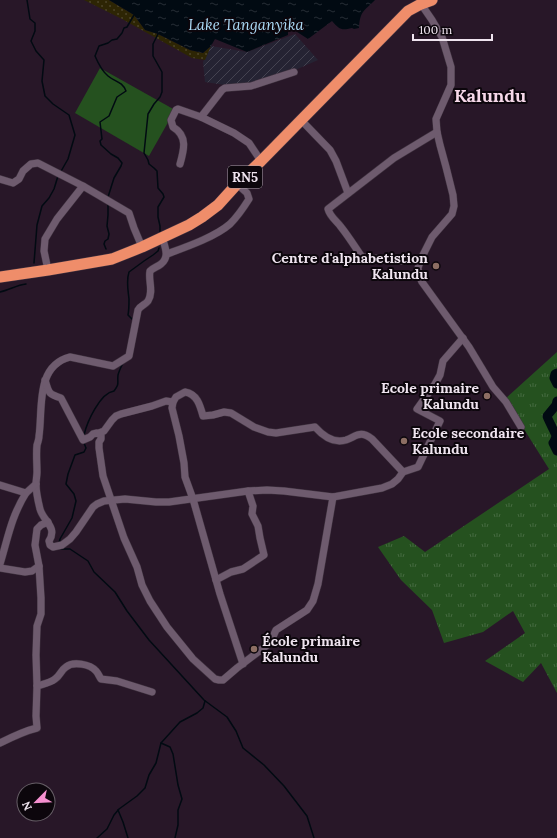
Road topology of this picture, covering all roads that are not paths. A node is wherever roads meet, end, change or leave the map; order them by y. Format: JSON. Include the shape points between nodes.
{"nodes":[{"id":1,"x":426,"y":2,"type":"edge"},
{"id":2,"x":294,"y":72,"type":"dead end"},
{"id":3,"x":201,"y":118,"type":"junction"},
{"id":4,"x":301,"y":120,"type":"junction"},
{"id":5,"x":437,"y":132,"type":"junction"},
{"id":6,"x":262,"y":161,"type":"junction"},
{"id":7,"x":180,"y":164,"type":"dead end"},
{"id":8,"x":0,"y":179,"type":"edge"},
{"id":9,"x":237,"y":184,"type":"junction"},
{"id":10,"x":83,"y":186,"type":"junction"},
{"id":11,"x":348,"y":192,"type":"junction"},
{"id":12,"x":162,"y":237,"type":"junction"},
{"id":13,"x":142,"y":247,"type":"junction"},
{"id":14,"x":167,"y":254,"type":"junction"},
{"id":15,"x":421,"y":259,"type":"junction"},
{"id":16,"x":48,"y":270,"type":"junction"},
{"id":17,"x":0,"y":277,"type":"edge"},
{"id":18,"x":463,"y":338,"type":"junction"},
{"id":19,"x":45,"y":380,"type":"junction"},
{"id":20,"x":173,"y":402,"type":"junction"},
{"id":21,"x":521,"y":427,"type":"dead end"},
{"id":22,"x":99,"y":433,"type":"junction"},
{"id":23,"x":403,"y":472,"type":"junction"},
{"id":24,"x":36,"y":484,"type":"junction"},
{"id":25,"x":0,"y":486,"type":"edge"},
{"id":26,"x":248,"y":491,"type":"junction"},
{"id":27,"x":26,"y":493,"type":"junction"},
{"id":28,"x":333,"y":497,"type":"junction"},
{"id":29,"x":193,"y":499,"type":"junction"},
{"id":30,"x":111,"y":500,"type":"junction"},
{"id":31,"x":48,"y":522,"type":"junction"},
{"id":32,"x":0,"y":564,"type":"edge"},
{"id":33,"x":39,"y":566,"type":"junction"},
{"id":34,"x":0,"y":568,"type":"edge"},
{"id":35,"x":216,"y":580,"type":"junction"},
{"id":36,"x":243,"y":664,"type":"junction"},
{"id":37,"x":37,"y":686,"type":"junction"},
{"id":38,"x":152,"y":692,"type":"dead end"},
{"id":39,"x":0,"y":743,"type":"edge"}],
"edges":[{"from":1,"to":4,"type":"highway","number":"RN5","via":[[408,11]]},
{"from":1,"to":5,"type":"street","via":[[432,20],[442,37],[451,67],[451,85],[436,119]]},
{"from":2,"to":3,"type":"street","via":[[250,86],[225,88]]},
{"from":3,"to":6,"type":"street","via":[[245,140]]},
{"from":3,"to":7,"type":"street","via":[[177,109],[171,120],[184,144]]},
{"from":4,"to":6,"type":"highway","number":"RN5"},
{"from":4,"to":11,"type":"street","via":[[330,150]]},
{"from":5,"to":11,"type":"street","via":[[394,158]]},
{"from":5,"to":15,"type":"street","via":[[454,206],[452,214],[432,237]]},
{"from":6,"to":9,"type":"highway","number":"RN5"},
{"from":8,"to":10,"type":"street","via":[[13,183],[31,164],[38,163]]},
{"from":9,"to":12,"type":"highway","number":"RN5","via":[[218,205],[202,217]]},
{"from":9,"to":14,"type":"street","via":[[247,193],[249,199],[230,224],[203,240]]},
{"from":10,"to":13,"type":"street","via":[[129,213]]},
{"from":10,"to":16,"type":"street","via":[[45,239],[44,251]]},
{"from":11,"to":15,"type":"street","via":[[328,209],[329,214],[341,226],[362,257],[403,261]]},
{"from":12,"to":13,"type":"highway","number":"RN5"},
{"from":12,"to":14,"type":"street"},
{"from":13,"to":16,"type":"highway","number":"RN5","via":[[112,259]]},
{"from":14,"to":19,"type":"street","via":[[165,260],[150,271],[149,297],[139,307],[129,356],[112,366],[64,358],[52,368]]},
{"from":15,"to":18,"type":"street","via":[[418,268],[422,282]]},
{"from":16,"to":17,"type":"highway","number":"RN5"},
{"from":18,"to":21,"type":"street"},
{"from":18,"to":23,"type":"street","via":[[443,361],[440,375],[417,409],[440,421],[418,467]]},
{"from":19,"to":22,"type":"street","via":[[48,392],[61,398],[83,440]]},
{"from":19,"to":24,"type":"street","via":[[37,444]]},
{"from":20,"to":22,"type":"street","via":[[166,401],[116,416],[104,431]]},
{"from":20,"to":23,"type":"street","via":[[180,394],[189,393],[196,398],[203,416],[231,413],[254,427],[271,432],[315,427],[335,441],[360,434],[368,436]]},
{"from":20,"to":29,"type":"street","via":[[185,477]]},
{"from":22,"to":30,"type":"street","via":[[103,476]]},
{"from":23,"to":28,"type":"street","via":[[392,484],[382,488]]},
{"from":24,"to":27,"type":"street"},
{"from":24,"to":31,"type":"street","via":[[40,508]]},
{"from":25,"to":27,"type":"street"},
{"from":26,"to":28,"type":"street","via":[[284,491]]},
{"from":26,"to":29,"type":"street"},
{"from":26,"to":35,"type":"street","via":[[264,555],[243,569]]},
{"from":27,"to":32,"type":"street","via":[[13,520]]},
{"from":28,"to":36,"type":"street","via":[[313,601],[307,610],[276,630],[270,642]]},
{"from":29,"to":30,"type":"street","via":[[169,502]]},
{"from":29,"to":35,"type":"street"},
{"from":30,"to":31,"type":"street","via":[[92,507],[76,532],[62,545],[50,545],[52,530]]},
{"from":30,"to":36,"type":"street","via":[[150,601],[193,659],[219,680],[223,680]]},
{"from":31,"to":33,"type":"street","via":[[37,529]]},
{"from":33,"to":34,"type":"street","via":[[25,572]]},
{"from":33,"to":37,"type":"street","via":[[41,614],[37,626]]},
{"from":35,"to":36,"type":"street"},
{"from":37,"to":38,"type":"street","via":[[56,679],[66,666],[79,664],[93,668],[101,679],[117,681]]},
{"from":37,"to":39,"type":"street","via":[[37,728]]}]}
